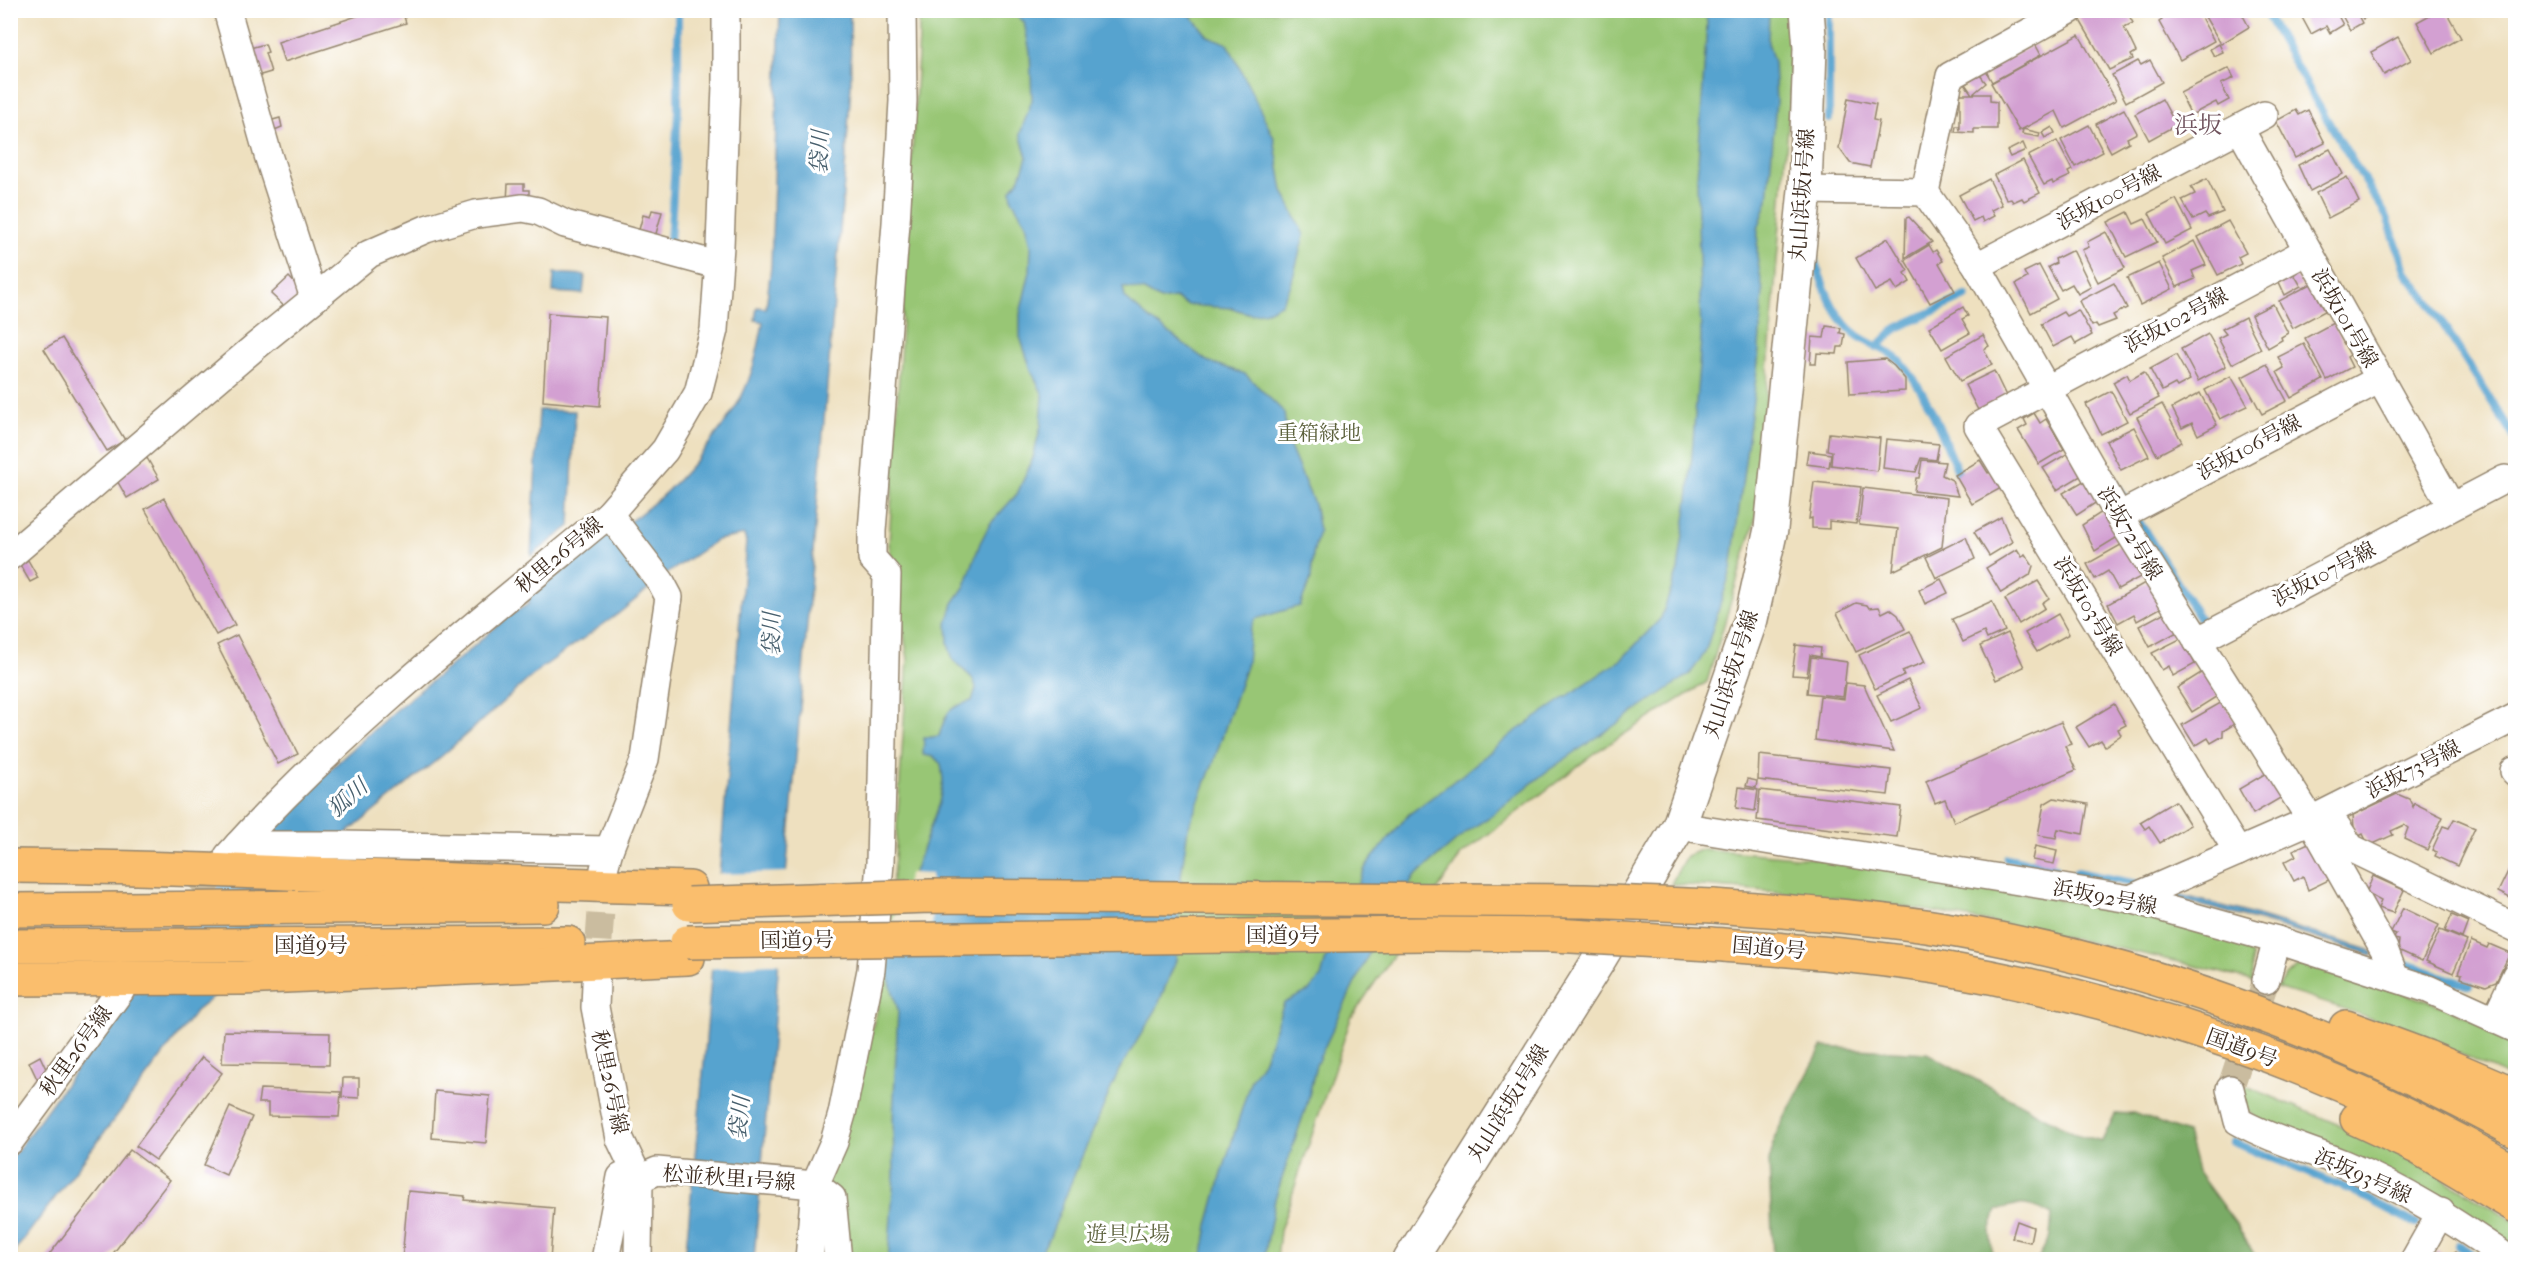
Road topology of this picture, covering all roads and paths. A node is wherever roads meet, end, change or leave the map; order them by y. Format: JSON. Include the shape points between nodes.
{"nodes":[{"id":1,"x":227,"y":10,"type":"edge"},
{"id":2,"x":726,"y":10,"type":"edge"},
{"id":3,"x":902,"y":10,"type":"edge"},
{"id":4,"x":1808,"y":10,"type":"edge"},
{"id":5,"x":2070,"y":10,"type":"edge"},
{"id":6,"x":2264,"y":115,"type":"dead end"},
{"id":7,"x":2240,"y":129,"type":"junction"},
{"id":8,"x":1805,"y":190,"type":"junction"},
{"id":9,"x":1925,"y":192,"type":"junction"},
{"id":10,"x":2307,"y":250,"type":"junction"},
{"id":11,"x":717,"y":265,"type":"junction"},
{"id":12,"x":1977,"y":266,"type":"junction"},
{"id":13,"x":314,"y":298,"type":"junction"},
{"id":14,"x":2380,"y":379,"type":"junction"},
{"id":15,"x":2046,"y":390,"type":"junction"},
{"id":16,"x":2505,"y":479,"type":"dead end"},
{"id":17,"x":2451,"y":506,"type":"junction"},
{"id":18,"x":2119,"y":516,"type":"junction"},
{"id":19,"x":614,"y":521,"type":"junction"},
{"id":20,"x":10,"y":556,"type":"edge"},
{"id":21,"x":2197,"y":641,"type":"junction"},
{"id":22,"x":2516,"y":717,"type":"edge"},
{"id":23,"x":2311,"y":820,"type":"junction"},
{"id":24,"x":1679,"y":826,"type":"junction"},
{"id":25,"x":2337,"y":826,"type":"dead end"},
{"id":26,"x":2238,"y":852,"type":"junction"},
{"id":27,"x":236,"y":854,"type":"junction"},
{"id":28,"x":334,"y":859,"type":"junction"},
{"id":29,"x":10,"y":866,"type":"edge"},
{"id":30,"x":689,"y":896,"type":"junction"},
{"id":31,"x":2130,"y":899,"type":"junction"},
{"id":32,"x":10,"y":910,"type":"edge"},
{"id":33,"x":2516,"y":928,"type":"edge"},
{"id":34,"x":2277,"y":940,"type":"junction"},
{"id":35,"x":10,"y":946,"type":"edge"},
{"id":36,"x":688,"y":950,"type":"junction"},
{"id":37,"x":2100,"y":964,"type":"junction"},
{"id":38,"x":2516,"y":975,"type":"edge"},
{"id":39,"x":2395,"y":978,"type":"junction"},
{"id":40,"x":10,"y":979,"type":"edge"},
{"id":41,"x":2266,"y":980,"type":"tunnel mouth"},
{"id":42,"x":596,"y":983,"type":"tunnel mouth"},
{"id":43,"x":131,"y":984,"type":"junction"},
{"id":44,"x":2092,"y":1000,"type":"junction"},
{"id":45,"x":2505,"y":1024,"type":"edge"},
{"id":46,"x":2230,"y":1089,"type":"tunnel mouth"},
{"id":47,"x":2516,"y":1095,"type":"edge"},
{"id":48,"x":2516,"y":1131,"type":"edge"},
{"id":49,"x":10,"y":1141,"type":"edge"},
{"id":50,"x":2516,"y":1173,"type":"edge"},
{"id":51,"x":648,"y":1175,"type":"junction"},
{"id":52,"x":808,"y":1184,"type":"junction"},
{"id":53,"x":2516,"y":1206,"type":"edge"},
{"id":54,"x":2441,"y":1212,"type":"junction"},
{"id":55,"x":605,"y":1260,"type":"edge"},
{"id":56,"x":638,"y":1260,"type":"edge"},
{"id":57,"x":809,"y":1260,"type":"edge"},
{"id":58,"x":838,"y":1260,"type":"edge"},
{"id":59,"x":1410,"y":1260,"type":"edge"},
{"id":60,"x":2414,"y":1260,"type":"edge"},
{"id":61,"x":2510,"y":1260,"type":"edge"}],
"edges":[{"from":1,"to":13,"type":"street"},
{"from":2,"to":11,"type":"street"},
{"from":3,"to":52,"type":"street","via":[[903,101],[896,223],[872,531],[872,558],[887,575],[879,874],[872,970],[834,1142]]},
{"from":4,"to":8,"type":"street","name":"丸山浜坂1号線"},
{"from":5,"to":9,"type":"street","via":[[1950,76]]},
{"from":6,"to":7,"type":"street","name":"浜坂100号線"},
{"from":7,"to":10,"type":"street","name":"浜坂101号線"},
{"from":7,"to":12,"type":"street","name":"浜坂100号線"},
{"from":8,"to":9,"type":"street"},
{"from":8,"to":24,"type":"street","name":"丸山浜坂1号線","via":[[1772,529],[1751,619]]},
{"from":9,"to":12,"type":"street","name":"浜坂72号線"},
{"from":10,"to":14,"type":"street","name":"浜坂101号線"},
{"from":10,"to":15,"type":"street","name":"浜坂102号線"},
{"from":11,"to":13,"type":"street","via":[[565,224],[522,208],[476,214],[426,229],[369,254]]},
{"from":11,"to":19,"type":"street","via":[[714,330],[698,393],[665,450]]},
{"from":12,"to":15,"type":"street","name":"浜坂72号線"},
{"from":13,"to":20,"type":"street"},
{"from":14,"to":17,"type":"street","name":"浜坂101号線"},
{"from":14,"to":18,"type":"street","name":"浜坂106号線"},
{"from":15,"to":18,"type":"street","name":"浜坂72号線"},
{"from":15,"to":26,"type":"street","name":"浜坂103号線","via":[[1978,426]]},
{"from":16,"to":17,"type":"street","name":"浜坂107号線"},
{"from":17,"to":21,"type":"street","name":"浜坂107号線"},
{"from":18,"to":21,"type":"street","name":"浜坂72号線"},
{"from":19,"to":27,"type":"street","name":"秋里26号線","via":[[441,653],[336,745]]},
{"from":19,"to":28,"type":"street","name":"秋里26号線","via":[[669,597],[645,759],[607,860]]},
{"from":21,"to":23,"type":"street","name":"浜坂72号線"},
{"from":22,"to":23,"type":"street","name":"浜坂73号線"},
{"from":23,"to":26,"type":"street","name":"浜坂73号線"},
{"from":23,"to":39,"type":"street","name":"浜坂72号線","via":[[2384,949]]},
{"from":24,"to":31,"type":"street","name":"浜坂92号線"},
{"from":24,"to":59,"type":"street","name":"丸山浜坂1号線"},
{"from":25,"to":33,"type":"street","via":[[2351,849]]},
{"from":26,"to":31,"type":"street","name":"浜坂73号線"},
{"from":27,"to":28,"type":"highway"},
{"from":27,"to":29,"type":"highway"},
{"from":28,"to":30,"type":"highway","via":[[492,882]]},
{"from":30,"to":32,"type":"highway","name":"国道9号","via":[[301,908]]},
{"from":30,"to":37,"type":"highway","name":"国道9号","bridge":true,"via":[[1584,901],[1713,906],[1926,926]]},
{"from":31,"to":34,"type":"street","name":"浜坂92号線"},
{"from":34,"to":39,"type":"street","name":"浜坂92号線"},
{"from":34,"to":41,"type":"street"},
{"from":35,"to":36,"type":"highway","name":"国道9号"},
{"from":36,"to":43,"type":"highway"},
{"from":36,"to":44,"type":"highway","name":"国道9号","bridge":true,"via":[[932,938],[1503,934],[1597,937],[1833,954],[1984,975]]},
{"from":37,"to":47,"type":"highway","via":[[2214,987],[2316,1016],[2418,1053]]},
{"from":37,"to":48,"type":"highway","name":"国道9号","via":[[2217,1000],[2330,1042],[2436,1089]]},
{"from":38,"to":45,"type":"street"},
{"from":39,"to":45,"type":"street","name":"浜坂92号線"},
{"from":40,"to":43,"type":"highway"},
{"from":42,"to":51,"type":"street","name":"秋里26号線","via":[[595,1006],[621,1139]]},
{"from":43,"to":49,"type":"street","name":"秋里26号線"},
{"from":44,"to":50,"type":"highway","name":"国道9号","via":[[2238,1046],[2329,1081]]},
{"from":44,"to":53,"type":"highway","via":[[2377,1127]]},
{"from":46,"to":54,"type":"street","name":"浜坂93号線","via":[[2238,1121],[2262,1134],[2345,1164]]},
{"from":51,"to":52,"type":"street","name":"松並秋里1号線"},
{"from":51,"to":55,"type":"street","name":"松並秋里1号線","via":[[621,1177]]},
{"from":51,"to":56,"type":"street"},
{"from":52,"to":57,"type":"street"},
{"from":52,"to":58,"type":"street","via":[[832,1198]]},
{"from":54,"to":60,"type":"street"},
{"from":54,"to":61,"type":"street","name":"浜坂93号線"}]}
